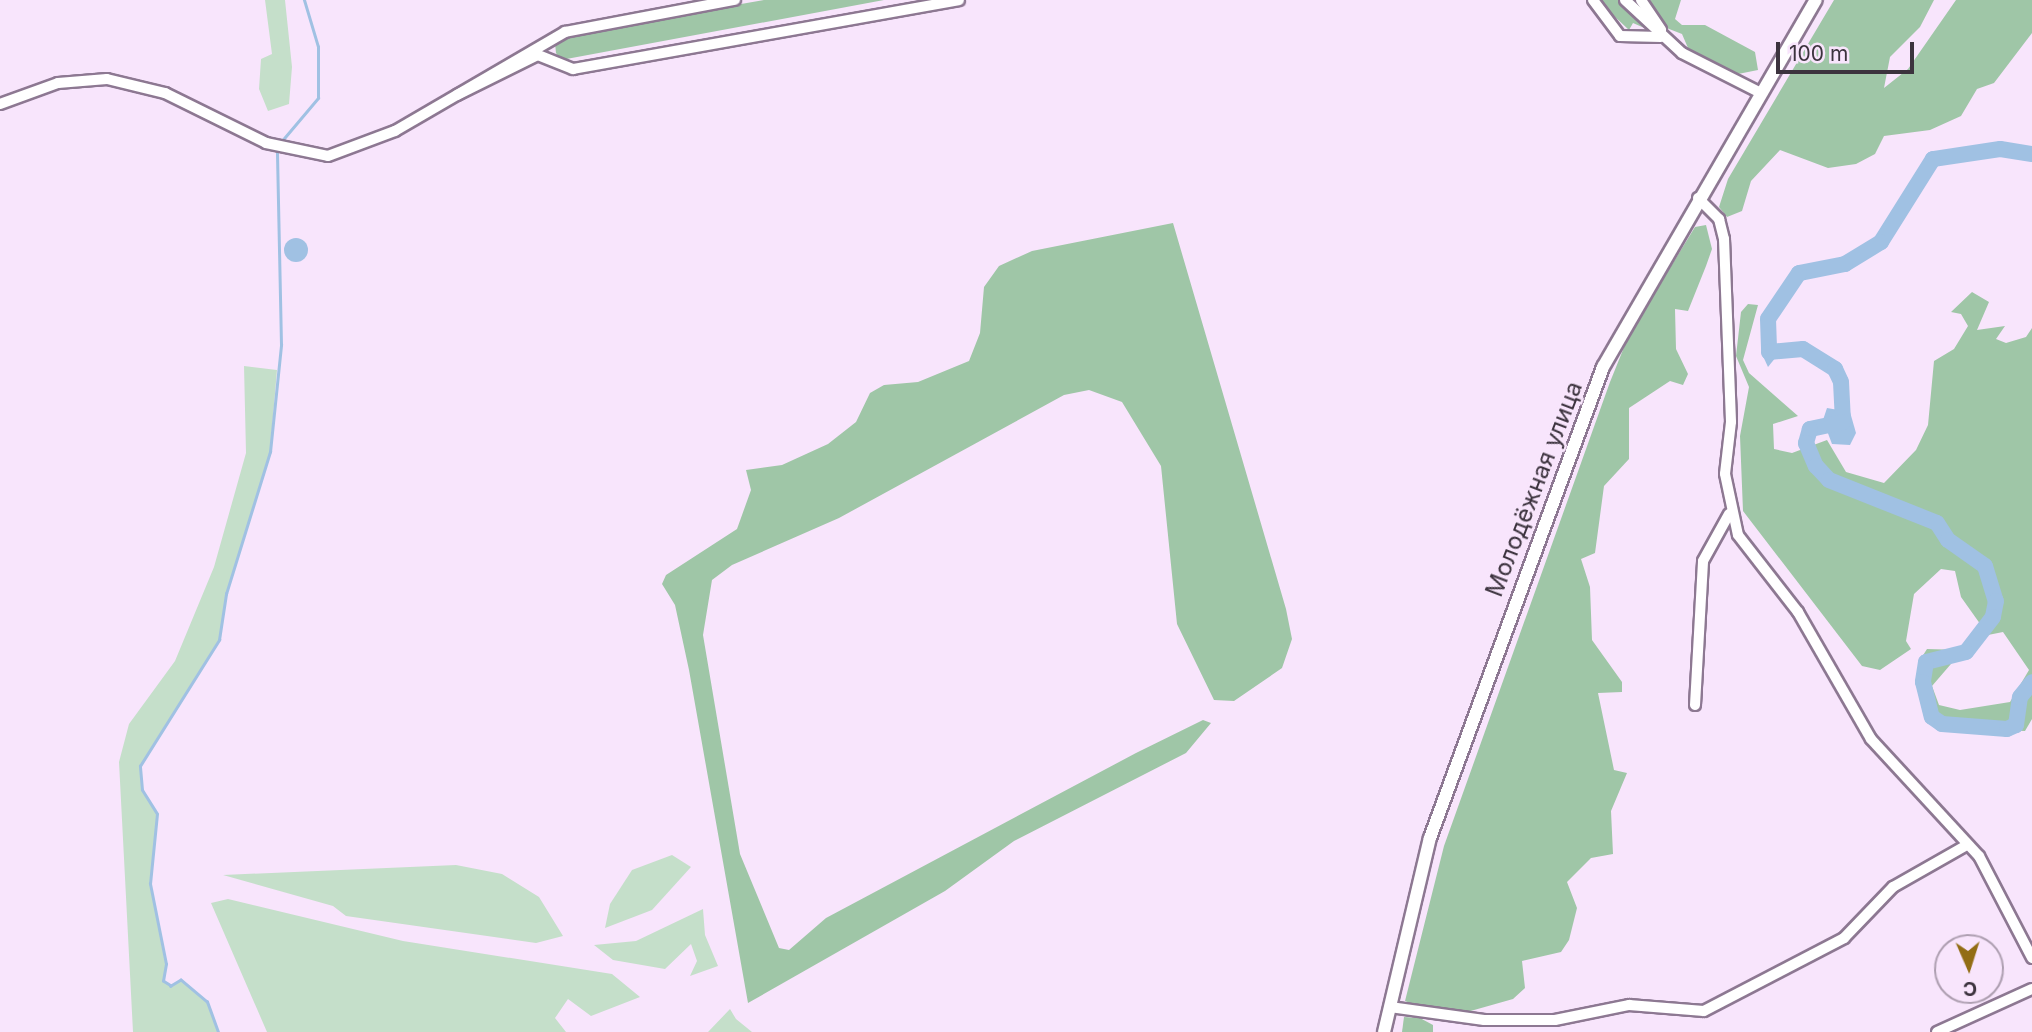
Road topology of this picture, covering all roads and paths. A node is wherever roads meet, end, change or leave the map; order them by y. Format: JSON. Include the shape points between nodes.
{"nodes":[{"id":1,"x":735,"y":0,"type":"edge"},
{"id":2,"x":959,"y":0,"type":"edge"},
{"id":3,"x":1593,"y":0,"type":"edge"},
{"id":4,"x":1625,"y":0,"type":"edge"},
{"id":5,"x":1641,"y":0,"type":"edge"},
{"id":6,"x":1816,"y":0,"type":"edge"},
{"id":7,"x":1667,"y":40,"type":"junction"},
{"id":8,"x":1761,"y":93,"type":"junction"},
{"id":9,"x":450,"y":96,"type":"junction"},
{"id":10,"x":0,"y":104,"type":"edge"},
{"id":11,"x":1698,"y":198,"type":"junction"},
{"id":12,"x":1729,"y":514,"type":"junction"},
{"id":13,"x":1695,"y":705,"type":"dead end"},
{"id":14,"x":1967,"y":845,"type":"junction"},
{"id":15,"x":2032,"y":958,"type":"edge"},
{"id":16,"x":2032,"y":989,"type":"edge"},
{"id":17,"x":1390,"y":1007,"type":"junction"},
{"id":18,"x":1384,"y":1032,"type":"edge"},
{"id":19,"x":1937,"y":1032,"type":"edge"}],
"edges":[{"from":1,"to":9,"type":"street","via":[[565,32]]},
{"from":2,"to":9,"type":"street","via":[[573,69],[538,55],[472,92]]},
{"from":3,"to":7,"type":"street","via":[[1620,36]]},
{"from":4,"to":7,"type":"street"},
{"from":5,"to":7,"type":"street"},
{"from":6,"to":8,"type":"main road","name":"Молодёжная улица"},
{"from":7,"to":8,"type":"street"},
{"from":8,"to":11,"type":"main road","name":"Молодёжная улица"},
{"from":9,"to":10,"type":"street","via":[[395,131],[314,156],[266,143],[165,93],[107,79],[58,83]]},
{"from":11,"to":12,"type":"street","via":[[1719,219],[1724,239]]},
{"from":11,"to":17,"type":"main road","name":"Молодёжная улица","via":[[1603,367],[1430,838]]},
{"from":12,"to":13,"type":"street","via":[[1703,561]]},
{"from":12,"to":14,"type":"street","via":[[1738,535],[1798,612],[1871,739]]},
{"from":14,"to":15,"type":"street"},
{"from":14,"to":17,"type":"street","via":[[1893,887],[1844,938],[1704,1011],[1629,1005],[1555,1020],[1484,1020]]},
{"from":16,"to":19,"type":"street"},
{"from":17,"to":18,"type":"main road","name":"Молодёжная улица"}]}
